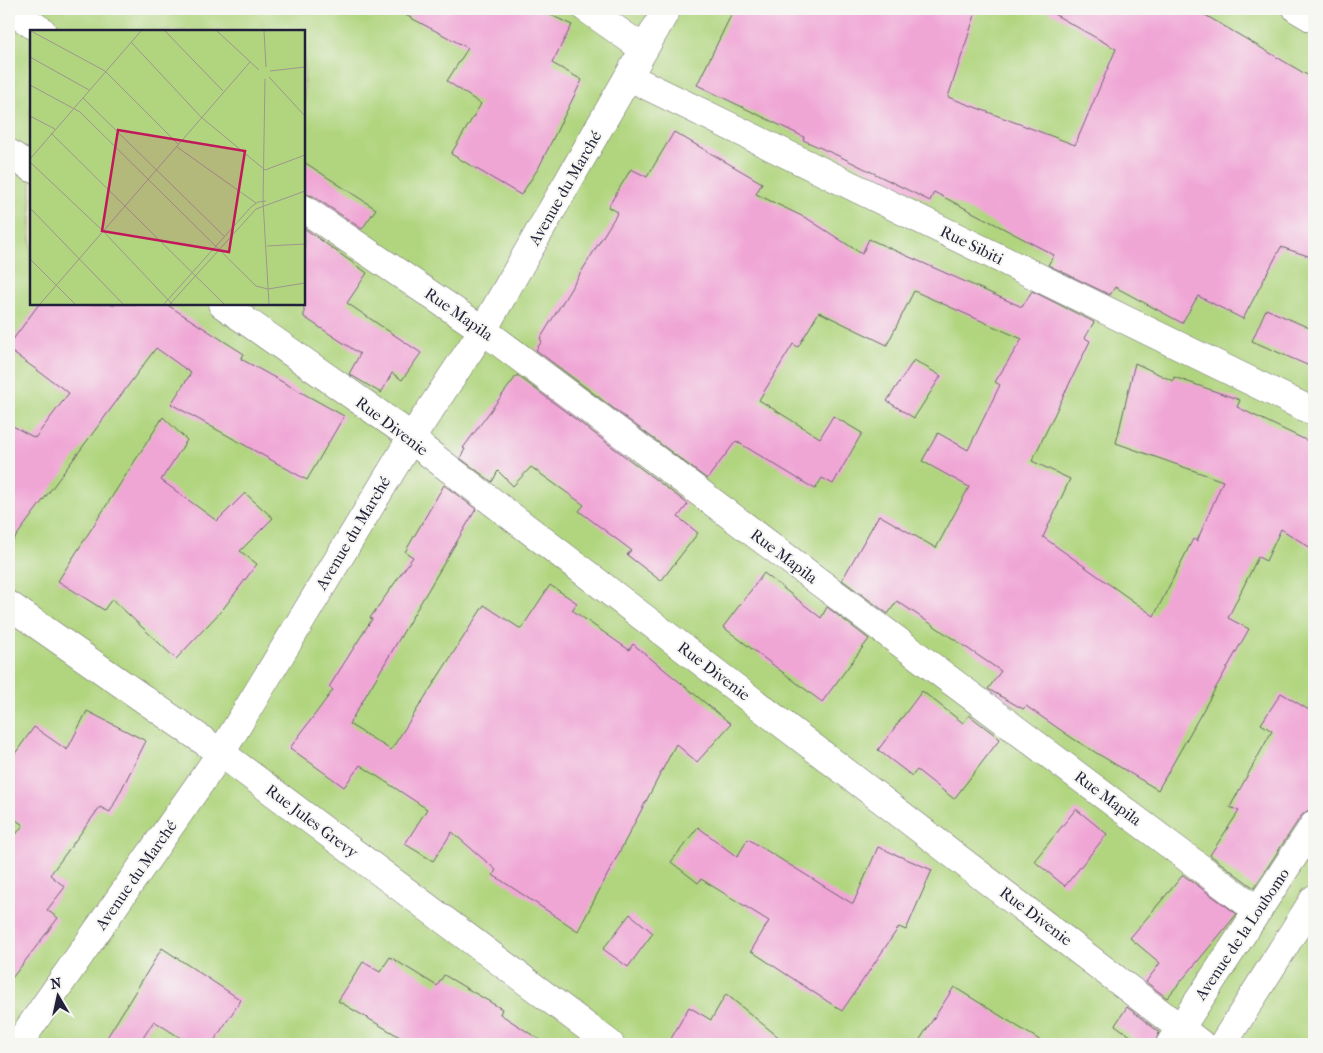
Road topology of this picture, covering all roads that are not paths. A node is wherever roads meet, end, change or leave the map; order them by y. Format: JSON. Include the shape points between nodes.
{"nodes":[{"id":1,"x":9,"y":9,"type":"edge"},
{"id":2,"x":587,"y":9,"type":"edge"},
{"id":3,"x":667,"y":9,"type":"edge"},
{"id":4,"x":1297,"y":9,"type":"edge"},
{"id":5,"x":1314,"y":19,"type":"edge"},
{"id":6,"x":40,"y":30,"type":"edge"},
{"id":7,"x":644,"y":49,"type":"junction"},
{"id":8,"x":629,"y":77,"type":"junction"},
{"id":9,"x":9,"y":152,"type":"edge"},
{"id":10,"x":30,"y":167,"type":"edge"},
{"id":11,"x":305,"y":210,"type":"edge"},
{"id":12,"x":223,"y":305,"type":"edge"},
{"id":13,"x":483,"y":330,"type":"junction"},
{"id":14,"x":1314,"y":412,"type":"edge"},
{"id":15,"x":412,"y":437,"type":"junction"},
{"id":16,"x":9,"y":605,"type":"edge"},
{"id":17,"x":221,"y":753,"type":"junction"},
{"id":18,"x":1314,"y":825,"type":"edge"},
{"id":19,"x":1314,"y":899,"type":"edge"},
{"id":20,"x":1258,"y":911,"type":"junction"},
{"id":21,"x":1175,"y":1036,"type":"edge"},
{"id":22,"x":18,"y":1044,"type":"edge"},
{"id":23,"x":610,"y":1044,"type":"edge"},
{"id":24,"x":1202,"y":1044,"type":"edge"},
{"id":25,"x":1223,"y":1044,"type":"edge"}],
"edges":[{"from":1,"to":6,"type":"street"},
{"from":2,"to":7,"type":"street"},
{"from":3,"to":7,"type":"street","name":"Avenue du Marché"},
{"from":4,"to":5,"type":"street"},
{"from":7,"to":8,"type":"street","name":"Avenue du Marché"},
{"from":8,"to":13,"type":"street","name":"Avenue du Marché"},
{"from":8,"to":14,"type":"street","name":"Rue Sibiti"},
{"from":9,"to":10,"type":"street"},
{"from":11,"to":13,"type":"street","name":"Rue Mapila"},
{"from":12,"to":15,"type":"street","name":"Rue Divenie"},
{"from":13,"to":15,"type":"street","name":"Avenue du Marché"},
{"from":13,"to":20,"type":"street","name":"Rue Mapila"},
{"from":15,"to":17,"type":"street","name":"Avenue du Marché"},
{"from":15,"to":21,"type":"street","name":"Rue Divenie"},
{"from":16,"to":17,"type":"street","name":"Rue Jules Grevy"},
{"from":17,"to":22,"type":"street","name":"Avenue du Marché"},
{"from":17,"to":23,"type":"street","name":"Rue Jules Grevy"},
{"from":18,"to":20,"type":"street","name":"Avenue de la Loubomo"},
{"from":19,"to":25,"type":"street"},
{"from":20,"to":21,"type":"street","name":"Avenue de la Loubomo"},
{"from":21,"to":24,"type":"street","name":"Rue Divenie"}]}
